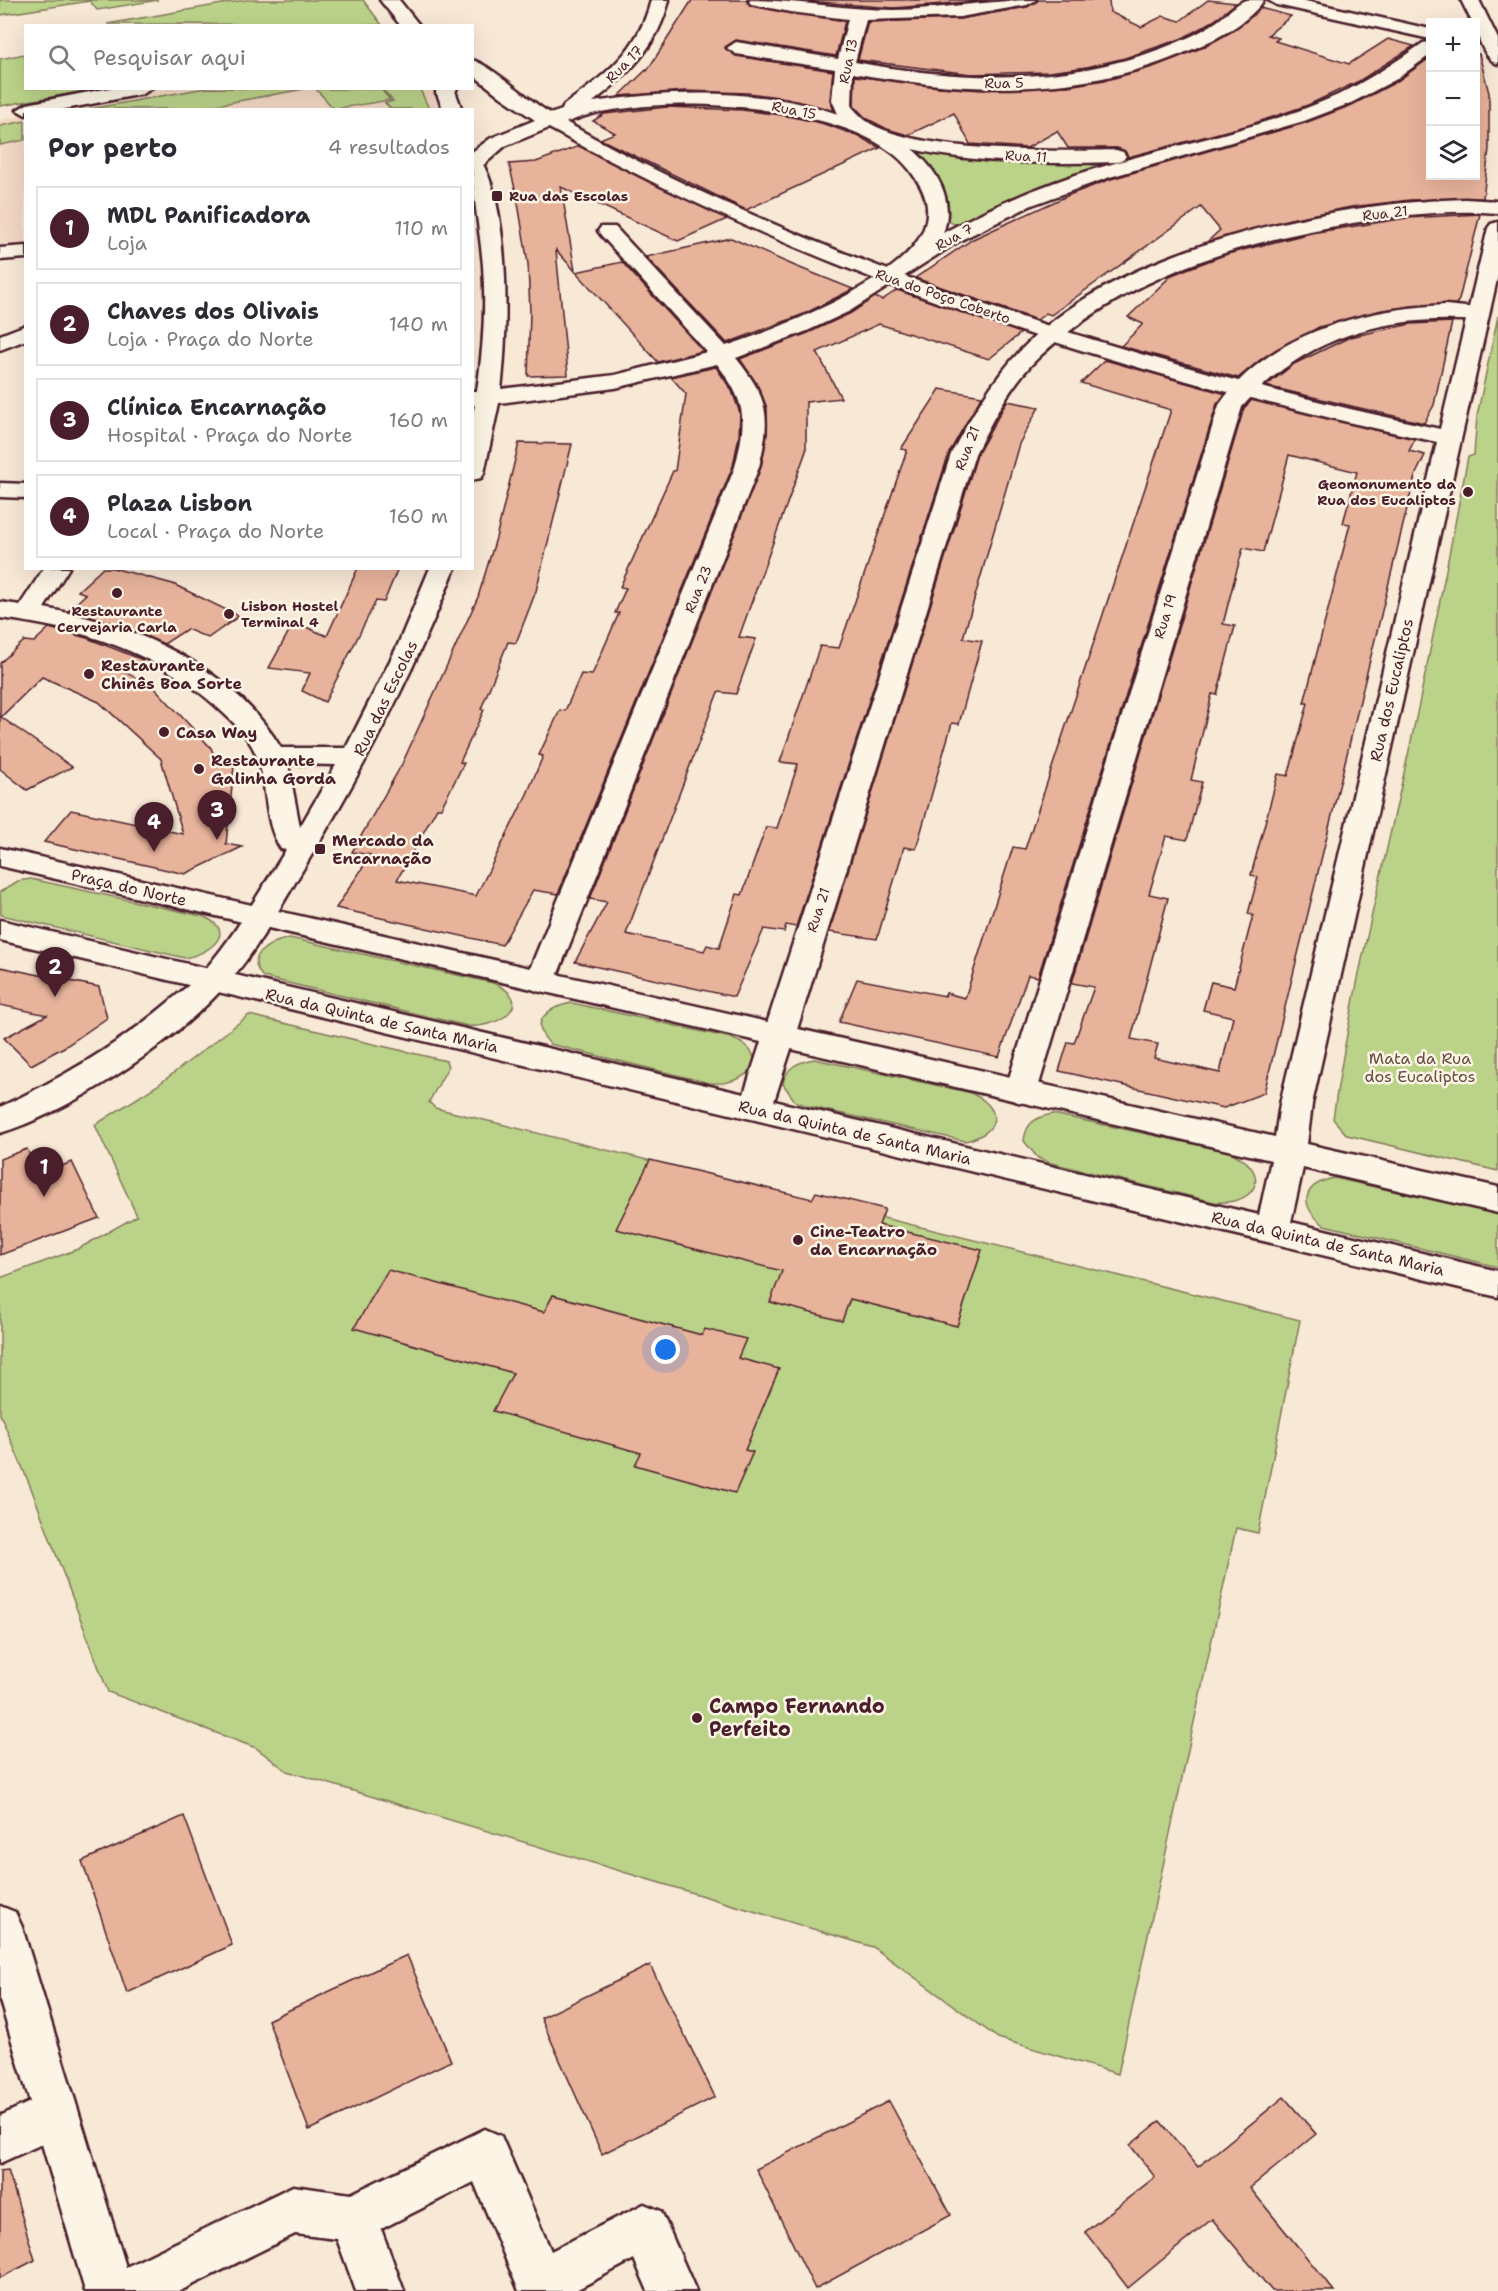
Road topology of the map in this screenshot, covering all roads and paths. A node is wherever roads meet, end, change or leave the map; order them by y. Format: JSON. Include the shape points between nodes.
{"nodes":[{"id":1,"x":389,"y":0,"type":"edge"},
{"id":2,"x":660,"y":0,"type":"edge"},
{"id":3,"x":757,"y":0,"type":"edge"},
{"id":4,"x":1027,"y":0,"type":"edge"},
{"id":5,"x":1255,"y":0,"type":"edge"},
{"id":6,"x":1277,"y":0,"type":"edge"},
{"id":7,"x":1470,"y":0,"type":"edge"},
{"id":8,"x":859,"y":13,"type":"junction"},
{"id":9,"x":409,"y":24,"type":"edge"},
{"id":10,"x":1426,"y":33,"type":"edge"},
{"id":11,"x":1482,"y":36,"type":"edge"},
{"id":12,"x":736,"y":48,"type":"dead end"},
{"id":13,"x":1426,"y":50,"type":"edge"},
{"id":14,"x":1498,"y":58,"type":"edge"},
{"id":15,"x":848,"y":64,"type":"junction"},
{"id":16,"x":474,"y":67,"type":"edge"},
{"id":17,"x":474,"y":80,"type":"edge"},
{"id":18,"x":496,"y":84,"type":"junction"},
{"id":19,"x":131,"y":90,"type":"edge"},
{"id":20,"x":37,"y":108,"type":"edge"},
{"id":21,"x":559,"y":116,"type":"junction"},
{"id":22,"x":870,"y":131,"type":"junction"},
{"id":23,"x":474,"y":133,"type":"edge"},
{"id":24,"x":518,"y":134,"type":"junction"},
{"id":25,"x":1185,"y":148,"type":"junction"},
{"id":26,"x":474,"y":161,"type":"edge"},
{"id":27,"x":474,"y":166,"type":"edge"},
{"id":28,"x":1498,"y":207,"type":"edge"},
{"id":29,"x":1498,"y":228,"type":"edge"},
{"id":30,"x":608,"y":231,"type":"dead end"},
{"id":31,"x":24,"y":252,"type":"edge"},
{"id":32,"x":0,"y":254,"type":"edge"},
{"id":33,"x":913,"y":261,"type":"junction"},
{"id":34,"x":890,"y":278,"type":"junction"},
{"id":35,"x":1478,"y":314,"type":"junction"},
{"id":36,"x":24,"y":333,"type":"edge"},
{"id":37,"x":1051,"y":333,"type":"junction"},
{"id":38,"x":0,"y":344,"type":"edge"},
{"id":39,"x":721,"y":354,"type":"junction"},
{"id":40,"x":1243,"y":389,"type":"junction"},
{"id":41,"x":480,"y":398,"type":"edge"},
{"id":42,"x":1449,"y":438,"type":"junction"},
{"id":43,"x":474,"y":455,"type":"edge"},
{"id":44,"x":0,"y":490,"type":"edge"},
{"id":45,"x":24,"y":491,"type":"edge"},
{"id":46,"x":56,"y":570,"type":"edge"},
{"id":47,"x":442,"y":570,"type":"edge"},
{"id":48,"x":0,"y":610,"type":"edge"},
{"id":49,"x":28,"y":613,"type":"junction"},
{"id":50,"x":356,"y":757,"type":"junction"},
{"id":51,"x":271,"y":758,"type":"junction"},
{"id":52,"x":304,"y":845,"type":"junction"},
{"id":53,"x":0,"y":857,"type":"edge"},
{"id":54,"x":258,"y":916,"type":"junction"},
{"id":55,"x":0,"y":930,"type":"edge"},
{"id":56,"x":213,"y":980,"type":"junction"},
{"id":57,"x":540,"y":981,"type":"junction"},
{"id":58,"x":779,"y":1036,"type":"junction"},
{"id":59,"x":1021,"y":1090,"type":"junction"},
{"id":60,"x":756,"y":1108,"type":"junction"},
{"id":61,"x":0,"y":1121,"type":"edge"},
{"id":62,"x":1290,"y":1152,"type":"junction"},
{"id":63,"x":1498,"y":1200,"type":"edge"},
{"id":64,"x":1272,"y":1230,"type":"junction"},
{"id":65,"x":1498,"y":1284,"type":"edge"},
{"id":66,"x":0,"y":1927,"type":"edge"},
{"id":67,"x":56,"y":2114,"type":"junction"},
{"id":68,"x":0,"y":2140,"type":"edge"},
{"id":69,"x":353,"y":2218,"type":"junction"},
{"id":70,"x":541,"y":2287,"type":"edge"},
{"id":71,"x":109,"y":2291,"type":"edge"},
{"id":72,"x":129,"y":2291,"type":"edge"},
{"id":73,"x":380,"y":2291,"type":"edge"},
{"id":74,"x":672,"y":2291,"type":"edge"}],
"edges":[{"from":1,"to":9,"type":"street"},
{"from":2,"to":21,"type":"street","name":"Rua 17","via":[[653,27],[632,59],[603,86]]},
{"from":3,"to":8,"type":"street"},
{"from":4,"to":8,"type":"street","via":[[958,11]]},
{"from":5,"to":15,"type":"street","name":"Rua 5","via":[[1230,21],[1180,48],[1092,75],[1043,82],[965,82]]},
{"from":6,"to":10,"type":"street"},
{"from":7,"to":11,"type":"street"},
{"from":8,"to":15,"type":"street","name":"Rua 13"},
{"from":11,"to":14,"type":"street"},
{"from":12,"to":15,"type":"street","name":"Rua 5"},
{"from":13,"to":25,"type":"street","name":"Rua 7","via":[[1389,76],[1319,110],[1249,133]]},
{"from":15,"to":22,"type":"street","name":"Rua 13","via":[[840,98],[842,106],[855,123]]},
{"from":16,"to":18,"type":"street","name":"Rua do Poço Coberto"},
{"from":17,"to":18,"type":"street"},
{"from":18,"to":21,"type":"street","name":"Rua do Poço Coberto"},
{"from":19,"to":20,"type":"street"},
{"from":21,"to":22,"type":"street","name":"Rua 15","via":[[639,101],[724,99],[805,111]]},
{"from":21,"to":24,"type":"street"},
{"from":21,"to":34,"type":"street","name":"Rua do Poço Coberto","via":[[693,195]]},
{"from":22,"to":25,"type":"street","name":"Rua 11","via":[[955,150],[1028,157],[1098,157]]},
{"from":22,"to":33,"type":"street","name":"Rua 15","via":[[919,166],[937,197],[934,230]]},
{"from":23,"to":24,"type":"street","via":[[492,137]]},
{"from":24,"to":26,"type":"street","via":[[488,148]]},
{"from":25,"to":33,"type":"street","name":"Rua 7","via":[[1043,194],[979,223]]},
{"from":27,"to":41,"type":"street","via":[[487,216],[494,284],[493,346]]},
{"from":28,"to":37,"type":"street","name":"Rua 21","via":[[1471,205],[1392,211],[1317,222],[1246,239],[1181,260],[1122,287]]},
{"from":29,"to":35,"type":"street","name":"Rua dos Eucaliptos"},
{"from":30,"to":39,"type":"street","name":"Rua 23"},
{"from":31,"to":32,"type":"street"},
{"from":33,"to":34,"type":"street","name":"Rua 7"},
{"from":34,"to":37,"type":"street","name":"Rua do Poço Coberto"},
{"from":34,"to":39,"type":"street","name":"Rua 7","via":[[809,322]]},
{"from":35,"to":40,"type":"street","name":"Rua 19","via":[[1454,310],[1416,314],[1339,331],[1277,359]]},
{"from":35,"to":42,"type":"street","name":"Rua dos Eucaliptos"},
{"from":36,"to":38,"type":"street"},
{"from":37,"to":40,"type":"street","name":"Rua do Poço Coberto"},
{"from":37,"to":58,"type":"street","name":"Rua 21","via":[[998,388],[973,428]]},
{"from":39,"to":41,"type":"street","name":"Rua 7","via":[[623,379]]},
{"from":39,"to":57,"type":"street","name":"Rua 23","via":[[737,371],[752,401],[753,450]]},
{"from":40,"to":42,"type":"street","name":"Rua do Poço Coberto"},
{"from":40,"to":59,"type":"street","name":"Rua 19","via":[[1225,418]]},
{"from":41,"to":43,"type":"street"},
{"from":42,"to":62,"type":"street","name":"Rua dos Eucaliptos","via":[[1296,1104]]},
{"from":44,"to":45,"type":"street"},
{"from":46,"to":49,"type":"street"},
{"from":47,"to":50,"type":"street","name":"Rua das Escolas","via":[[397,679]]},
{"from":48,"to":49,"type":"street"},
{"from":49,"to":51,"type":"street","via":[[96,627],[131,639],[191,670],[216,689],[259,734]]},
{"from":50,"to":51,"type":"street","via":[[291,754]]},
{"from":50,"to":52,"type":"street","name":"Rua das Escolas"},
{"from":51,"to":52,"type":"street","via":[[280,786],[285,831],[291,842]]},
{"from":52,"to":54,"type":"street","name":"Rua das Escolas"},
{"from":53,"to":54,"type":"street","name":"Praça do Norte"},
{"from":54,"to":56,"type":"street","name":"Rua das Escolas"},
{"from":54,"to":57,"type":"street"},
{"from":55,"to":56,"type":"street"},
{"from":56,"to":60,"type":"street","name":"Rua da Quinta de Santa Maria"},
{"from":56,"to":61,"type":"street","name":"Rua das Escolas","via":[[129,1051],[89,1077]]},
{"from":57,"to":58,"type":"street"},
{"from":58,"to":59,"type":"street"},
{"from":58,"to":60,"type":"street","name":"Rua 21"},
{"from":59,"to":62,"type":"street"},
{"from":60,"to":64,"type":"street","name":"Rua da Quinta de Santa Maria"},
{"from":62,"to":63,"type":"street"},
{"from":62,"to":64,"type":"street","name":"Rua dos Eucaliptos"},
{"from":64,"to":65,"type":"street","name":"Rua da Quinta de Santa Maria"},
{"from":66,"to":67,"type":"street"},
{"from":67,"to":68,"type":"street"},
{"from":67,"to":71,"type":"street"},
{"from":69,"to":70,"type":"street","via":[[485,2152]]},
{"from":69,"to":72,"type":"street","via":[[293,2210]]},
{"from":69,"to":73,"type":"street"},
{"from":70,"to":74,"type":"street","via":[[644,2228]]}]}
